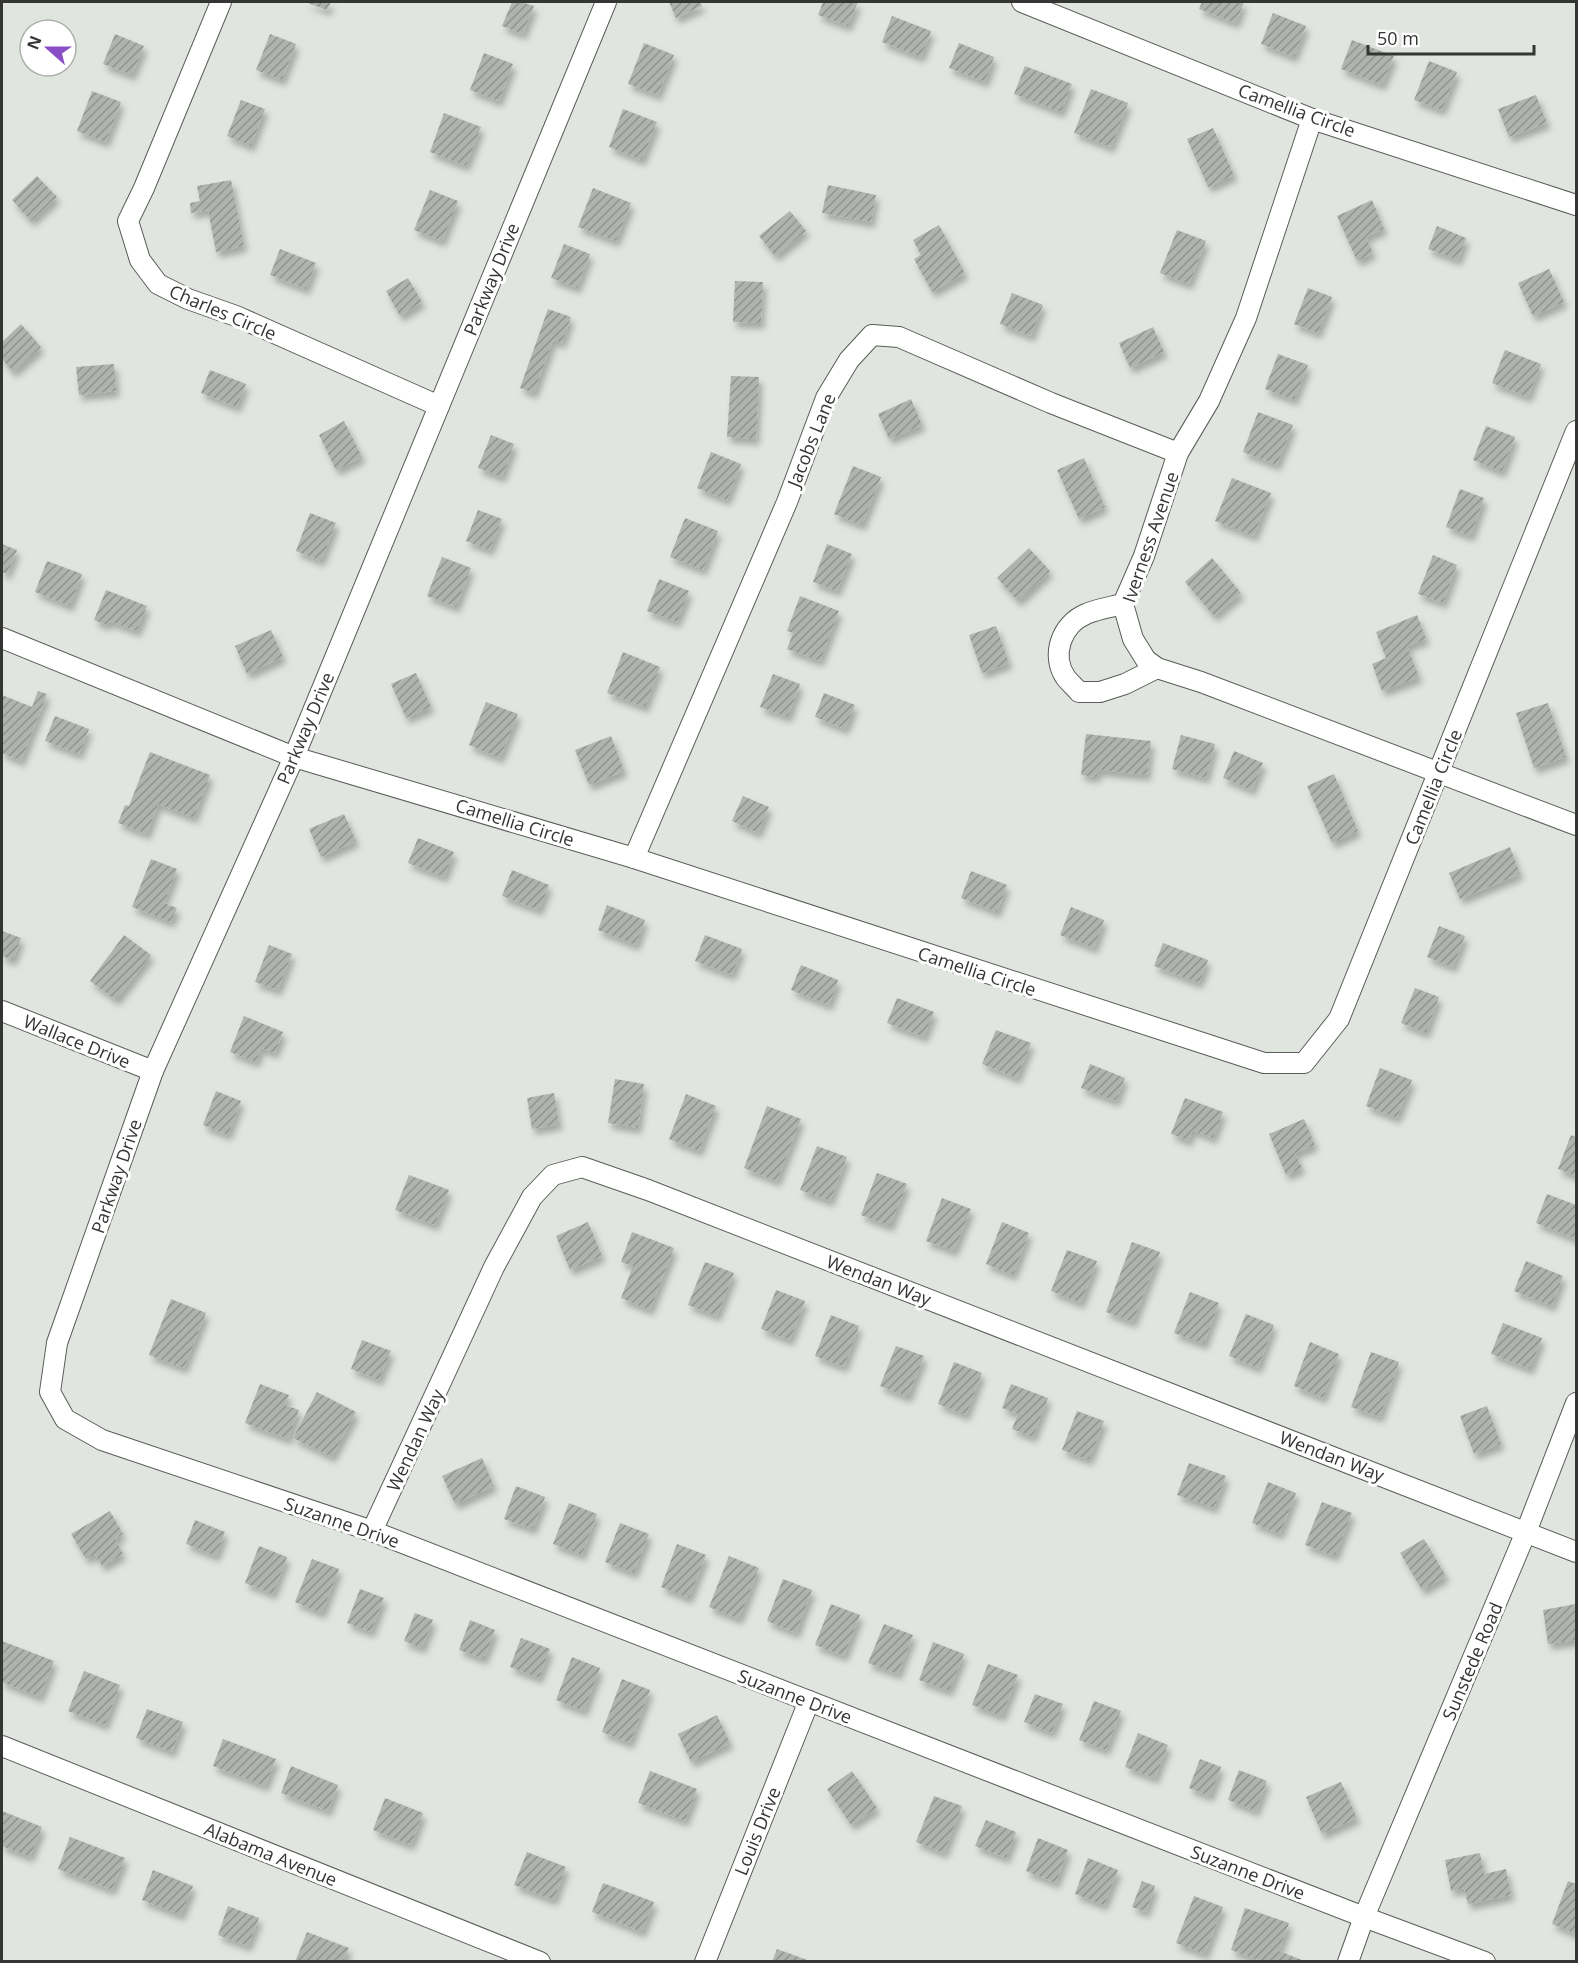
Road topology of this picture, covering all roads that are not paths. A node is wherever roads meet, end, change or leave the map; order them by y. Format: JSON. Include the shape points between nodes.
{"nodes":[{"id":1,"x":221,"y":2,"type":"edge"},
{"id":2,"x":606,"y":2,"type":"edge"},
{"id":3,"x":1022,"y":2,"type":"edge"},
{"id":4,"x":1312,"y":118,"type":"junction"},
{"id":5,"x":1576,"y":205,"type":"edge"},
{"id":6,"x":439,"y":406,"type":"junction"},
{"id":7,"x":1576,"y":431,"type":"edge"},
{"id":8,"x":1179,"y":453,"type":"junction"},
{"id":9,"x":1123,"y":604,"type":"junction"},
{"id":10,"x":2,"y":638,"type":"edge"},
{"id":11,"x":1157,"y":668,"type":"junction"},
{"id":12,"x":294,"y":757,"type":"junction"},
{"id":13,"x":1440,"y":772,"type":"junction"},
{"id":14,"x":1576,"y":825,"type":"edge"},
{"id":15,"x":634,"y":858,"type":"junction"},
{"id":16,"x":2,"y":1011,"type":"edge"},
{"id":17,"x":153,"y":1071,"type":"junction"},
{"id":18,"x":1576,"y":1403,"type":"edge"},
{"id":19,"x":102,"y":1440,"type":"joint"},
{"id":20,"x":372,"y":1531,"type":"junction"},
{"id":21,"x":1526,"y":1532,"type":"junction"},
{"id":22,"x":1576,"y":1552,"type":"edge"},
{"id":23,"x":809,"y":1701,"type":"junction"},
{"id":24,"x":2,"y":1746,"type":"edge"},
{"id":25,"x":1364,"y":1917,"type":"junction"},
{"id":26,"x":540,"y":1962,"type":"edge"},
{"id":27,"x":705,"y":1962,"type":"edge"},
{"id":28,"x":1348,"y":1962,"type":"edge"},
{"id":29,"x":1485,"y":1962,"type":"edge"}],
"edges":[{"from":1,"to":6,"type":"street","name":"Charles Circle","via":[[128,221],[140,260],[158,284],[188,299],[247,320]]},
{"from":2,"to":6,"type":"street","name":"Parkway Drive"},
{"from":3,"to":4,"type":"street","name":"Camellia Circle"},
{"from":4,"to":5,"type":"street","name":"Camellia Circle"},
{"from":4,"to":8,"type":"street","name":"Iverness Avenue","via":[[1246,318],[1209,401]]},
{"from":6,"to":12,"type":"street","name":"Parkway Drive"},
{"from":7,"to":13,"type":"street","name":"Camellia Circle"},
{"from":8,"to":9,"type":"street","name":"Iverness Avenue"},
{"from":8,"to":15,"type":"street","name":"Jacobs Lane","via":[[899,337],[872,335],[849,360],[826,398],[787,502]]},
{"from":9,"to":11,"type":"street","name":"Iverness Avenue","via":[[1133,639],[1146,660]]},
{"from":9,"to":11,"type":"street","via":[[1084,615],[1067,627],[1059,643],[1059,663],[1065,677],[1079,692],[1100,692]]},
{"from":10,"to":12,"type":"street","name":"Camellia Circle"},
{"from":11,"to":13,"type":"street"},
{"from":12,"to":15,"type":"street","name":"Camellia Circle"},
{"from":12,"to":17,"type":"street","name":"Parkway Drive"},
{"from":13,"to":14,"type":"street"},
{"from":13,"to":15,"type":"street","name":"Camellia Circle","via":[[1339,1019],[1304,1063],[1264,1063]]},
{"from":16,"to":17,"type":"street","name":"Wallace Drive"},
{"from":17,"to":19,"type":"street","name":"Parkway Drive","via":[[57,1343],[50,1392],[65,1419]]},
{"from":18,"to":21,"type":"street","name":"Sunstede Road"},
{"from":19,"to":20,"type":"street","name":"Suzanne Drive"},
{"from":20,"to":21,"type":"street","name":"Wendan Way","via":[[494,1267],[532,1197],[553,1175],[582,1167]]},
{"from":20,"to":23,"type":"street","name":"Suzanne Drive"},
{"from":21,"to":22,"type":"street","name":"Wendan Way"},
{"from":21,"to":25,"type":"street","name":"Sunstede Road"},
{"from":23,"to":25,"type":"street","name":"Suzanne Drive"},
{"from":23,"to":27,"type":"street","name":"Louis Drive"},
{"from":24,"to":26,"type":"street","name":"Alabama Avenue"},
{"from":25,"to":28,"type":"street","name":"Sunstede Road"},
{"from":25,"to":29,"type":"street","name":"Suzanne Drive"}]}
